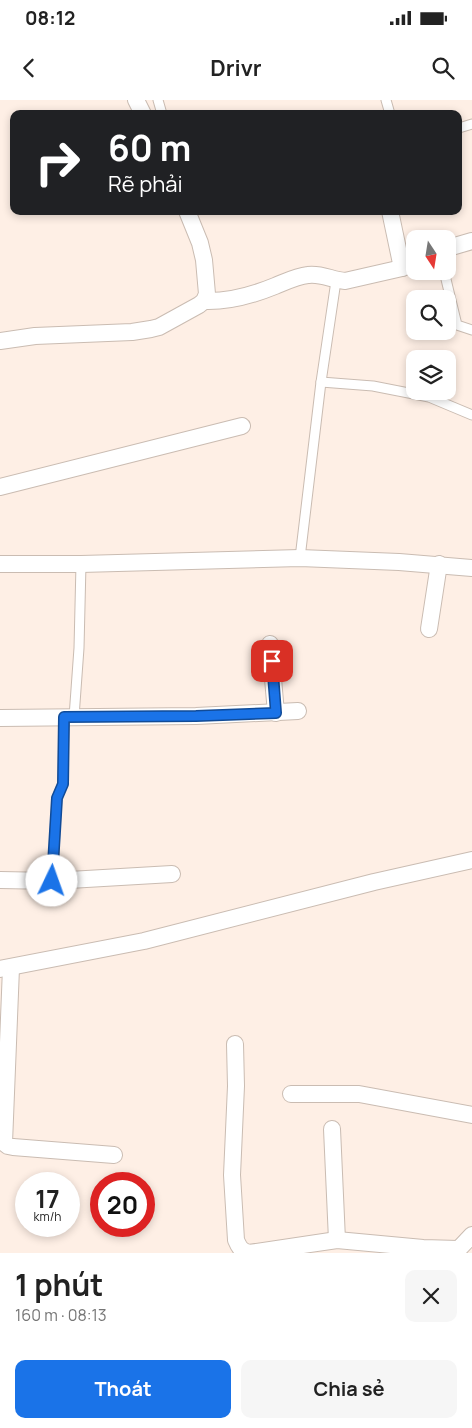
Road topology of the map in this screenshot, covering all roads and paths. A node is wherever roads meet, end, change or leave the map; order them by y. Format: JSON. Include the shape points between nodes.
{"nodes":[{"id":1,"x":189,"y":215,"type":"edge"},
{"id":2,"x":391,"y":215,"type":"edge"},
{"id":3,"x":472,"y":241,"type":"edge"},
{"id":4,"x":456,"y":246,"type":"edge"},
{"id":5,"x":406,"y":256,"type":"edge"},
{"id":6,"x":406,"y":266,"type":"edge"},
{"id":7,"x":336,"y":280,"type":"junction"},
{"id":8,"x":446,"y":280,"type":"edge"},
{"id":9,"x":204,"y":301,"type":"junction"},
{"id":10,"x":472,"y":330,"type":"edge"},
{"id":11,"x":0,"y":342,"type":"edge"},
{"id":12,"x":320,"y":382,"type":"junction"},
{"id":13,"x":472,"y":415,"type":"edge"},
{"id":14,"x":242,"y":426,"type":"dead end"},
{"id":15,"x":0,"y":487,"type":"edge"},
{"id":16,"x":300,"y":558,"type":"junction"},
{"id":17,"x":0,"y":564,"type":"edge"},
{"id":18,"x":81,"y":564,"type":"junction"},
{"id":19,"x":439,"y":564,"type":"junction"},
{"id":20,"x":472,"y":568,"type":"edge"},
{"id":21,"x":429,"y":629,"type":"dead end"},
{"id":22,"x":270,"y":644,"type":"dead end"},
{"id":23,"x":298,"y":711,"type":"dead end"},
{"id":24,"x":276,"y":713,"type":"junction"},
{"id":25,"x":69,"y":717,"type":"junction"},
{"id":26,"x":0,"y":718,"type":"edge"},
{"id":27,"x":472,"y":860,"type":"edge"},
{"id":28,"x":172,"y":874,"type":"dead end"},
{"id":29,"x":0,"y":880,"type":"edge"},
{"id":30,"x":52,"y":881,"type":"junction"},
{"id":31,"x":5,"y":968,"type":"edge"},
{"id":32,"x":235,"y":1044,"type":"dead end"},
{"id":33,"x":291,"y":1094,"type":"dead end"},
{"id":34,"x":472,"y":1115,"type":"edge"},
{"id":35,"x":332,"y":1129,"type":"dead end"},
{"id":36,"x":114,"y":1155,"type":"dead end"},
{"id":37,"x":472,"y":1235,"type":"edge"},
{"id":38,"x":337,"y":1240,"type":"junction"},
{"id":39,"x":456,"y":1251,"type":"edge"}],
"edges":[{"from":1,"to":9,"type":"street","via":[[204,260],[207,294]]},
{"from":2,"to":5,"type":"street"},
{"from":3,"to":4,"type":"street"},
{"from":6,"to":7,"type":"street","via":[[345,281]]},
{"from":7,"to":9,"type":"street","via":[[317,274],[305,275],[262,291],[219,302]]},
{"from":7,"to":12,"type":"lane"},
{"from":8,"to":10,"type":"lane","via":[[457,325]]},
{"from":9,"to":11,"type":"street","via":[[151,329],[35,336]]},
{"from":12,"to":13,"type":"lane","via":[[373,386],[429,397]]},
{"from":12,"to":16,"type":"lane"},
{"from":14,"to":15,"type":"street"},
{"from":16,"to":18,"type":"street"},
{"from":16,"to":19,"type":"street"},
{"from":17,"to":18,"type":"street"},
{"from":18,"to":25,"type":"lane","via":[[79,648]]},
{"from":19,"to":20,"type":"street"},
{"from":19,"to":21,"type":"street"},
{"from":22,"to":24,"type":"street"},
{"from":23,"to":24,"type":"street"},
{"from":24,"to":25,"type":"street"},
{"from":25,"to":26,"type":"street"},
{"from":25,"to":30,"type":"lane","via":[[63,784],[57,798]]},
{"from":27,"to":31,"type":"street","via":[[144,941]]},
{"from":28,"to":30,"type":"street"},
{"from":29,"to":30,"type":"street"},
{"from":31,"to":36,"type":"street","via":[[4,1143],[13,1147]]},
{"from":32,"to":38,"type":"street","via":[[232,1175],[239,1247],[249,1252]]},
{"from":33,"to":34,"type":"street","via":[[359,1094]]},
{"from":35,"to":38,"type":"street"},
{"from":37,"to":39,"type":"street"},
{"from":38,"to":39,"type":"street"}]}
